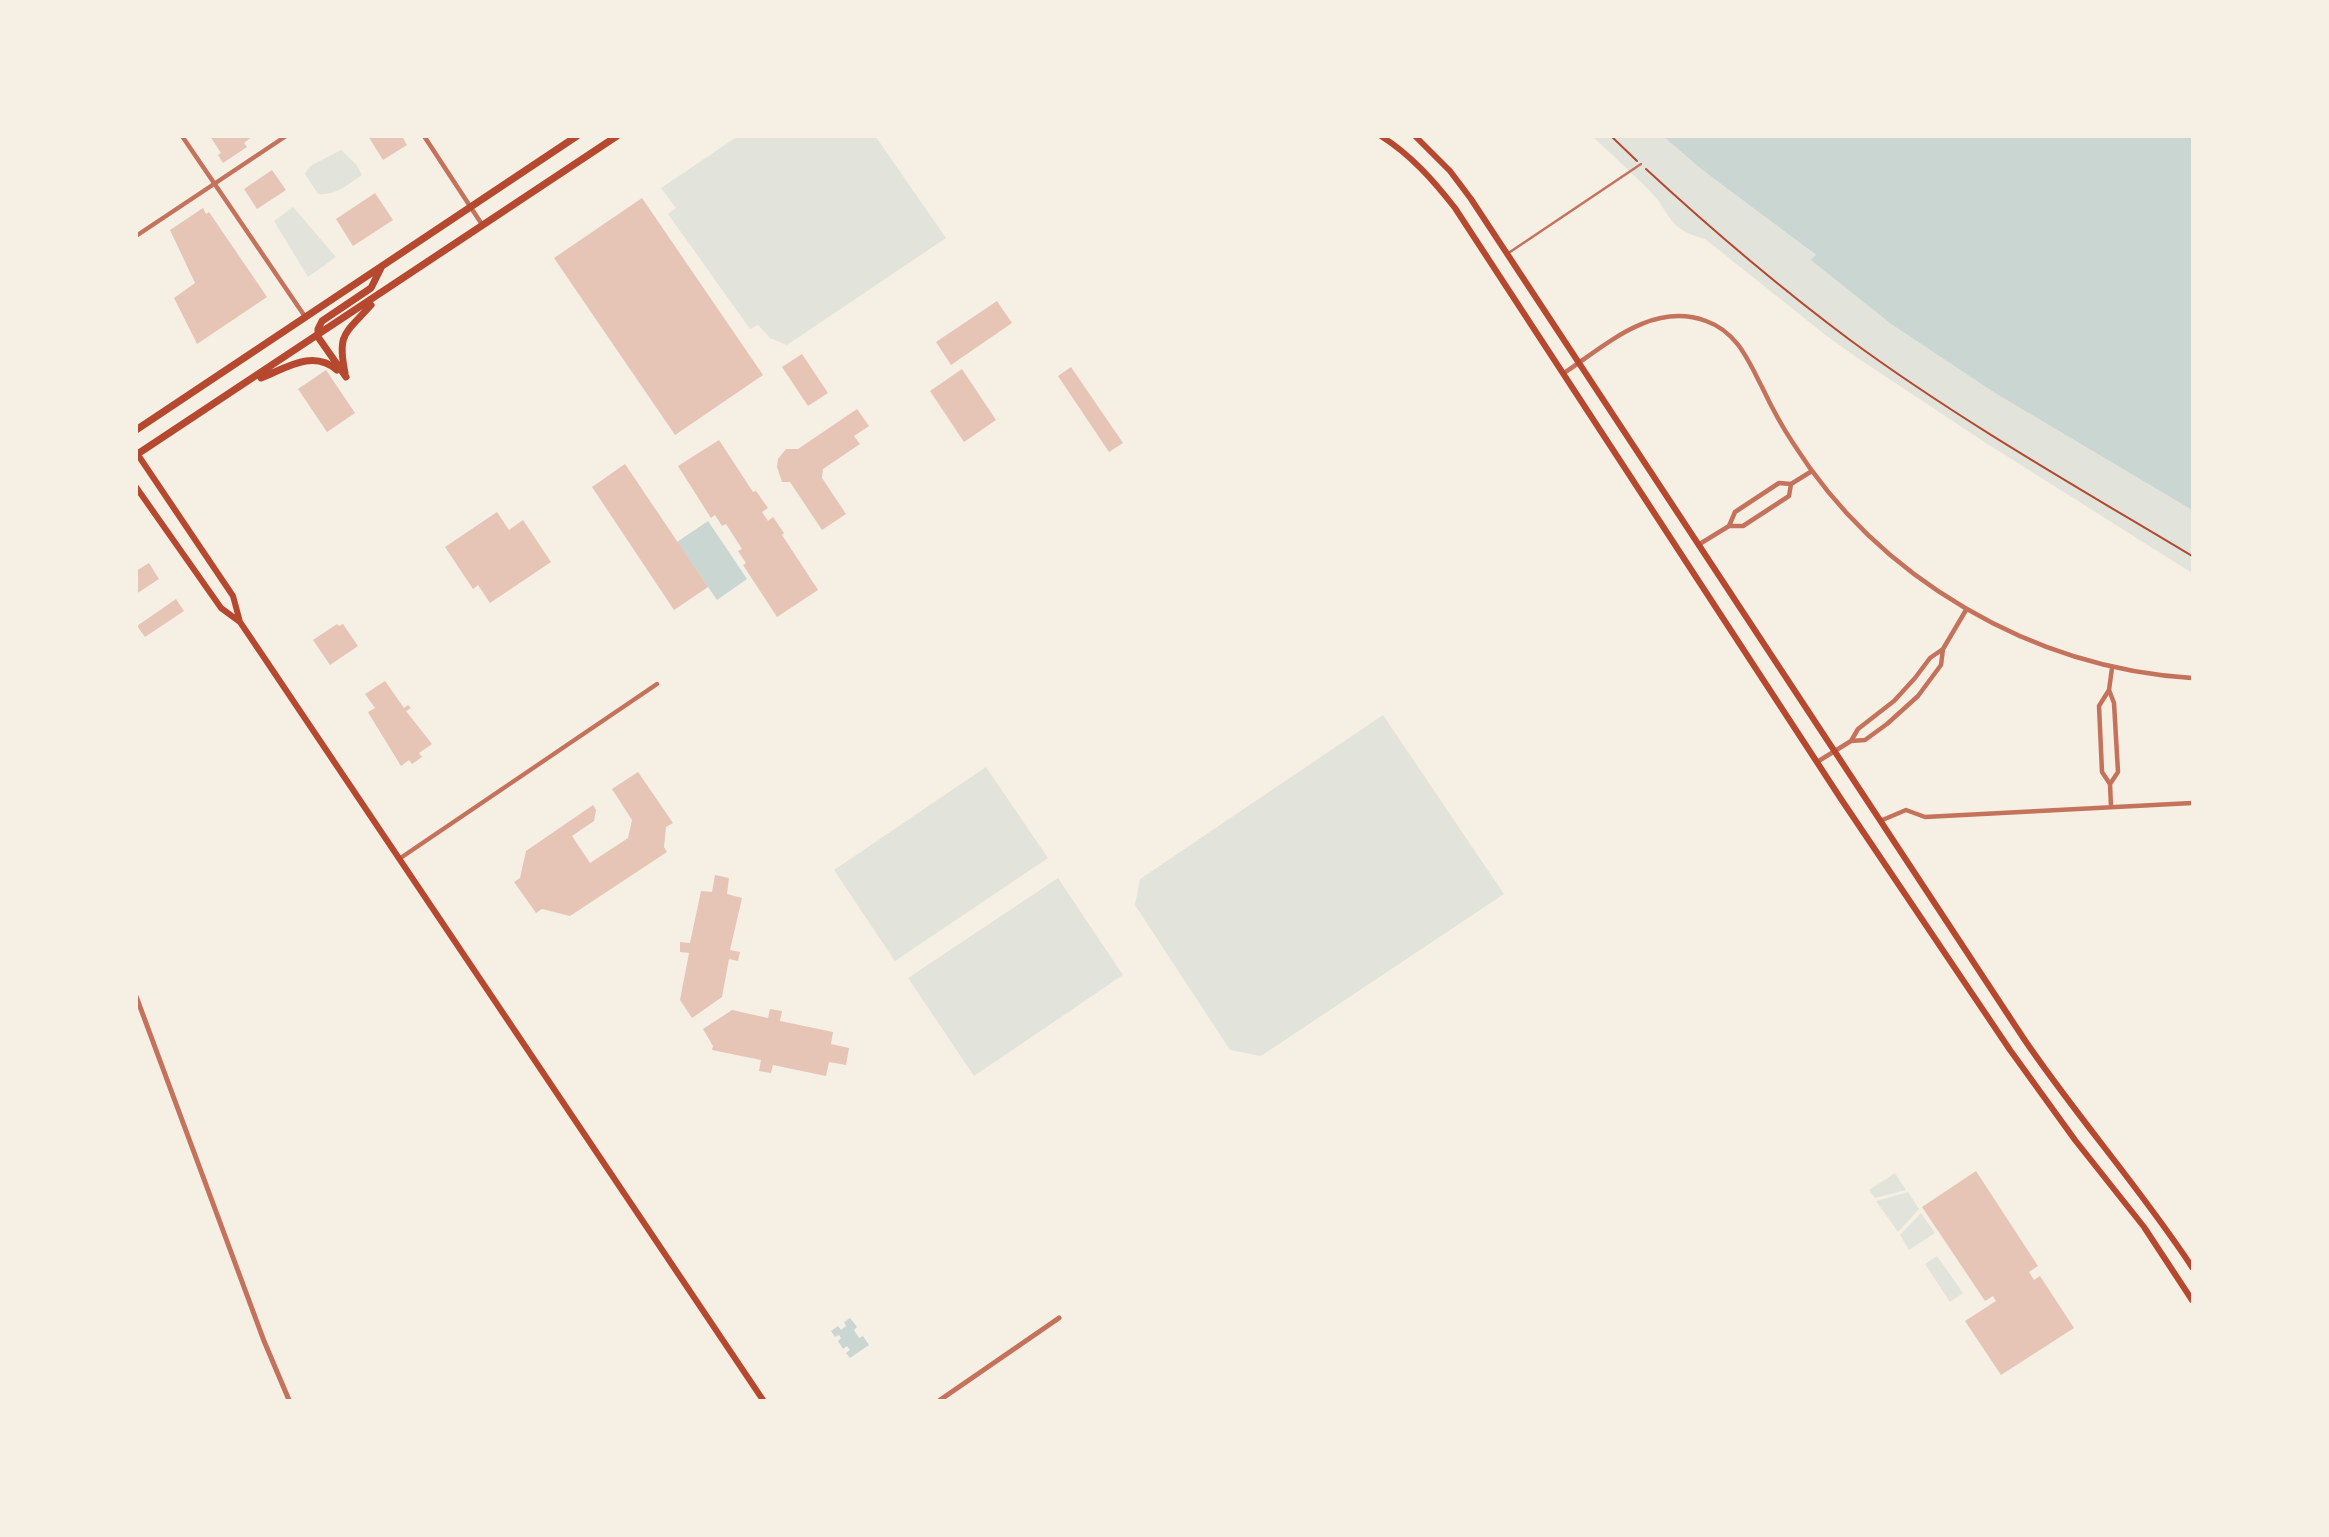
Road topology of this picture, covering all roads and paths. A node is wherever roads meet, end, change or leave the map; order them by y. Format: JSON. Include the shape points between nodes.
{"nodes":[{"id":1,"x":183,"y":136,"type":"edge"},
{"id":2,"x":286,"y":136,"type":"edge"},
{"id":3,"x":424,"y":136,"type":"edge"},
{"id":4,"x":577,"y":136,"type":"edge"},
{"id":5,"x":617,"y":136,"type":"edge"},
{"id":6,"x":1381,"y":136,"type":"edge"},
{"id":7,"x":1415,"y":136,"type":"edge"},
{"id":8,"x":1611,"y":136,"type":"edge"},
{"id":9,"x":1640,"y":164,"type":"junction"},
{"id":10,"x":215,"y":184,"type":"junction"},
{"id":11,"x":471,"y":207,"type":"junction"},
{"id":12,"x":483,"y":226,"type":"junction"},
{"id":13,"x":136,"y":236,"type":"edge"},
{"id":14,"x":1507,"y":254,"type":"junction"},
{"id":15,"x":383,"y":266,"type":"junction"},
{"id":16,"x":378,"y":297,"type":"junction"},
{"id":17,"x":306,"y":318,"type":"junction"},
{"id":18,"x":318,"y":337,"type":"junction"},
{"id":19,"x":1579,"y":364,"type":"junction"},
{"id":20,"x":1564,"y":373,"type":"junction"},
{"id":21,"x":346,"y":377,"type":"junction"},
{"id":22,"x":247,"y":384,"type":"junction"},
{"id":23,"x":136,"y":430,"type":"edge"},
{"id":24,"x":137,"y":454,"type":"edge"},
{"id":25,"x":1812,"y":471,"type":"junction"},
{"id":26,"x":1791,"y":484,"type":"junction"},
{"id":27,"x":136,"y":487,"type":"edge"},
{"id":28,"x":1729,"y":526,"type":"junction"},
{"id":29,"x":1698,"y":544,"type":"junction"},
{"id":30,"x":2193,"y":556,"type":"edge"},
{"id":31,"x":1966,"y":610,"type":"junction"},
{"id":32,"x":240,"y":622,"type":"junction"},
{"id":33,"x":1943,"y":649,"type":"junction"},
{"id":34,"x":2112,"y":668,"type":"junction"},
{"id":35,"x":2193,"y":678,"type":"edge"},
{"id":36,"x":657,"y":684,"type":"dead end"},
{"id":37,"x":2109,"y":690,"type":"junction"},
{"id":38,"x":1851,"y":741,"type":"junction"},
{"id":39,"x":1835,"y":751,"type":"junction"},
{"id":40,"x":1817,"y":762,"type":"junction"},
{"id":41,"x":2110,"y":784,"type":"junction"},
{"id":42,"x":2193,"y":803,"type":"edge"},
{"id":43,"x":2112,"y":807,"type":"junction"},
{"id":44,"x":1880,"y":821,"type":"junction"},
{"id":45,"x":399,"y":859,"type":"junction"},
{"id":46,"x":136,"y":996,"type":"edge"},
{"id":47,"x":2193,"y":1268,"type":"edge"},
{"id":48,"x":2193,"y":1300,"type":"edge"},
{"id":49,"x":1059,"y":1318,"type":"dead end"},
{"id":50,"x":289,"y":1401,"type":"edge"},
{"id":51,"x":763,"y":1401,"type":"edge"},
{"id":52,"x":940,"y":1401,"type":"edge"}],
"edges":[{"from":1,"to":10,"type":"street"},
{"from":2,"to":10,"type":"street"},
{"from":3,"to":11,"type":"street"},
{"from":4,"to":11,"type":"main road"},
{"from":5,"to":12,"type":"main road"},
{"from":6,"to":20,"type":"main road","via":[[1432,178]]},
{"from":7,"to":14,"type":"main road","via":[[1450,171]]},
{"from":8,"to":9,"type":"path"},
{"from":9,"to":14,"type":"lane"},
{"from":9,"to":30,"type":"path","via":[[1779,285],[1852,341],[1986,431]]},
{"from":10,"to":13,"type":"street"},
{"from":10,"to":17,"type":"street"},
{"from":11,"to":12,"type":"street"},
{"from":11,"to":15,"type":"main road"},
{"from":12,"to":16,"type":"main road"},
{"from":14,"to":19,"type":"main road"},
{"from":15,"to":17,"type":"main road"},
{"from":15,"to":18,"type":"main road","via":[[371,288],[322,321]]},
{"from":16,"to":18,"type":"main road"},
{"from":16,"to":21,"type":"main road","via":[[342,339]]},
{"from":17,"to":23,"type":"main road"},
{"from":18,"to":21,"type":"main road"},
{"from":18,"to":22,"type":"main road"},
{"from":19,"to":20,"type":"street"},
{"from":19,"to":25,"type":"street","via":[[1652,319],[1685,315],[1711,323],[1744,351],[1777,417]]},
{"from":19,"to":29,"type":"main road"},
{"from":20,"to":40,"type":"main road"},
{"from":21,"to":22,"type":"main road","via":[[324,361],[312,359]]},
{"from":22,"to":24,"type":"main road"},
{"from":24,"to":32,"type":"main road","via":[[233,596]]},
{"from":25,"to":26,"type":"street"},
{"from":25,"to":31,"type":"street","via":[[1896,560]]},
{"from":26,"to":28,"type":"street","via":[[1779,483],[1735,512]]},
{"from":26,"to":28,"type":"street","via":[[1788,496],[1743,526]]},
{"from":27,"to":32,"type":"main road","via":[[221,608]]},
{"from":28,"to":29,"type":"street"},
{"from":29,"to":39,"type":"main road"},
{"from":31,"to":33,"type":"street"},
{"from":31,"to":34,"type":"street","via":[[2043,646]]},
{"from":32,"to":45,"type":"main road"},
{"from":33,"to":38,"type":"street","via":[[1894,701],[1858,729]]},
{"from":33,"to":38,"type":"street","via":[[1941,665],[1918,696],[1865,740]]},
{"from":34,"to":35,"type":"street"},
{"from":34,"to":37,"type":"street"},
{"from":36,"to":45,"type":"street"},
{"from":37,"to":41,"type":"street","via":[[2118,772]]},
{"from":37,"to":41,"type":"street","via":[[2099,706],[2102,772]]},
{"from":38,"to":39,"type":"street"},
{"from":39,"to":40,"type":"street"},
{"from":39,"to":44,"type":"main road"},
{"from":40,"to":48,"type":"main road","via":[[2036,1089],[2144,1227]]},
{"from":41,"to":43,"type":"street"},
{"from":42,"to":43,"type":"street"},
{"from":43,"to":44,"type":"street","via":[[1925,817],[1906,810]]},
{"from":44,"to":47,"type":"main road","via":[[2043,1068]]},
{"from":45,"to":51,"type":"main road"},
{"from":46,"to":50,"type":"street"},
{"from":49,"to":52,"type":"street"}]}
